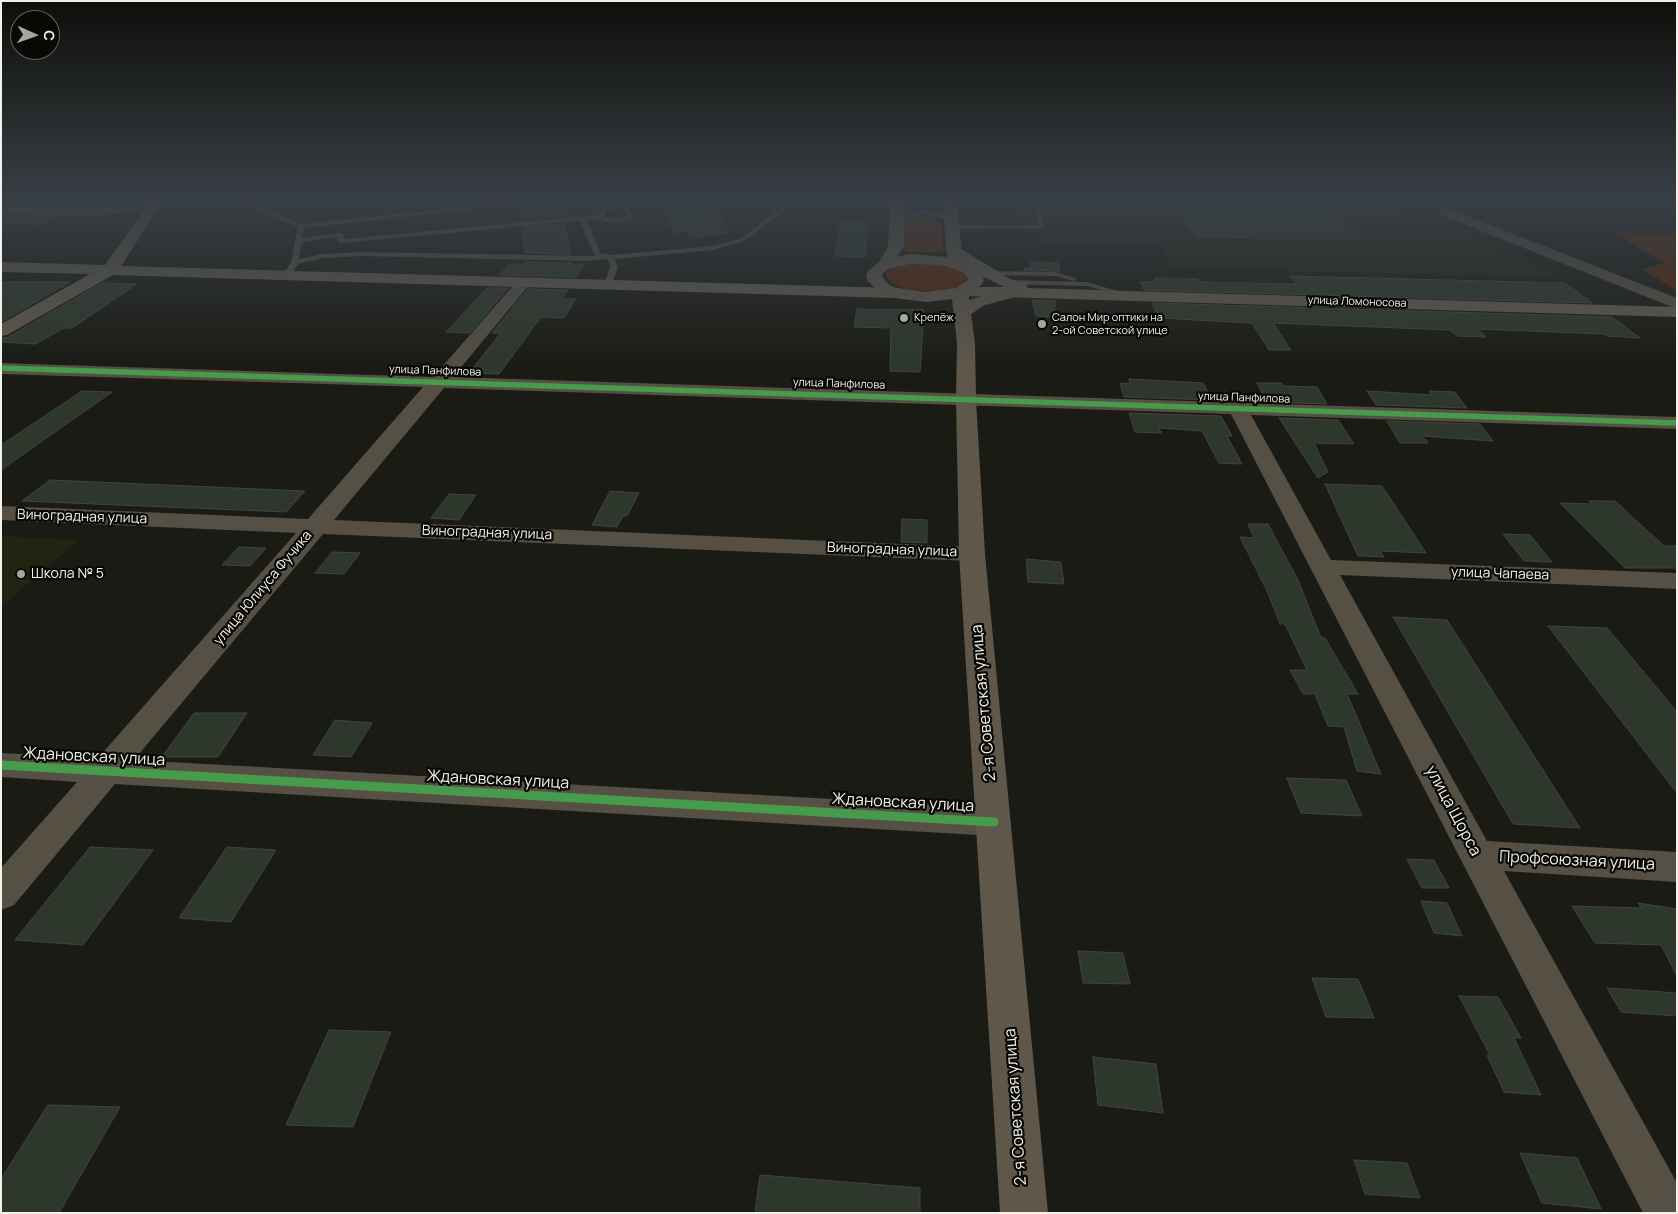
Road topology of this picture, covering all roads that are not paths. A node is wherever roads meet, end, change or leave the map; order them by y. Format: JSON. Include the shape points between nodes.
{"nodes":[{"id":1,"x":119,"y":257,"type":"edge"},
{"id":2,"x":294,"y":257,"type":"edge"},
{"id":3,"x":321,"y":257,"type":"edge"},
{"id":4,"x":481,"y":257,"type":"edge"},
{"id":5,"x":610,"y":257,"type":"junction"},
{"id":6,"x":614,"y":257,"type":"edge"},
{"id":7,"x":889,"y":257,"type":"edge"},
{"id":8,"x":943,"y":257,"type":"edge"},
{"id":9,"x":955,"y":257,"type":"edge"},
{"id":10,"x":955,"y":257,"type":"edge"},
{"id":11,"x":1558,"y":257,"type":"edge"},
{"id":12,"x":1,"y":267,"type":"edge"},
{"id":13,"x":291,"y":268,"type":"junction"},
{"id":14,"x":880,"y":268,"type":"junction"},
{"id":15,"x":110,"y":270,"type":"junction"},
{"id":16,"x":987,"y":273,"type":"junction"},
{"id":17,"x":524,"y":282,"type":"junction"},
{"id":18,"x":608,"y":284,"type":"junction"},
{"id":19,"x":1087,"y":284,"type":"junction"},
{"id":20,"x":1008,"y":287,"type":"junction"},
{"id":21,"x":743,"y":288,"type":"junction"},
{"id":22,"x":963,"y":292,"type":"junction"},
{"id":23,"x":895,"y":293,"type":"junction"},
{"id":24,"x":1128,"y":295,"type":"junction"},
{"id":25,"x":922,"y":297,"type":"junction"},
{"id":26,"x":1677,"y":304,"type":"edge"},
{"id":27,"x":1677,"y":312,"type":"edge"},
{"id":28,"x":964,"y":327,"type":"junction"},
{"id":29,"x":1,"y":331,"type":"edge"},
{"id":30,"x":1,"y":368,"type":"edge"},
{"id":31,"x":438,"y":382,"type":"junction"},
{"id":32,"x":966,"y":400,"type":"junction"},
{"id":33,"x":1238,"y":409,"type":"junction"},
{"id":34,"x":1677,"y":423,"type":"edge"},
{"id":35,"x":1,"y":513,"type":"edge"},
{"id":36,"x":315,"y":526,"type":"junction"},
{"id":37,"x":972,"y":554,"type":"junction"},
{"id":38,"x":1323,"y":568,"type":"junction"},
{"id":39,"x":1677,"y":581,"type":"edge"},
{"id":40,"x":1,"y":765,"type":"edge"},
{"id":41,"x":106,"y":771,"type":"junction"},
{"id":42,"x":994,"y":822,"type":"junction"},
{"id":43,"x":1477,"y":855,"type":"junction"},
{"id":44,"x":1677,"y":867,"type":"edge"},
{"id":45,"x":1,"y":894,"type":"edge"},
{"id":46,"x":1024,"y":1213,"type":"edge"},
{"id":47,"x":1668,"y":1213,"type":"edge"}],
"edges":[{"from":1,"to":15,"type":"street"},
{"from":2,"to":13,"type":"lane"},
{"from":3,"to":13,"type":"lane"},
{"from":4,"to":5,"type":"lane"},
{"from":5,"to":6,"type":"lane"},
{"from":5,"to":18,"type":"lane","via":[[614,267]]},
{"from":7,"to":14,"type":"main road"},
{"from":8,"to":14,"type":"main road","via":[[897,261]]},
{"from":9,"to":16,"type":"street","name":"улица Ломоносова"},
{"from":10,"to":22,"type":"main road","via":[[976,278],[973,286]]},
{"from":11,"to":26,"type":"street"},
{"from":12,"to":15,"type":"street"},
{"from":13,"to":15,"type":"street"},
{"from":13,"to":17,"type":"street"},
{"from":14,"to":21,"type":"street","via":[[860,278],[831,284]]},
{"from":14,"to":23,"type":"main road","via":[[874,277],[876,281]]},
{"from":15,"to":29,"type":"street"},
{"from":16,"to":19,"type":"lane","via":[[1056,274]]},
{"from":16,"to":20,"type":"street","name":"улица Ломоносова"},
{"from":17,"to":18,"type":"street"},
{"from":17,"to":31,"type":"street","name":"улица Юлиуса Фучика"},
{"from":18,"to":21,"type":"street"},
{"from":19,"to":20,"type":"lane"},
{"from":19,"to":24,"type":"lane"},
{"from":20,"to":22,"type":"street","name":"улица Ломоносова"},
{"from":20,"to":24,"type":"street","name":"улица Ломоносова","via":[[1038,293]]},
{"from":20,"to":28,"type":"main road","via":[[980,301]]},
{"from":21,"to":23,"type":"street"},
{"from":22,"to":25,"type":"main road"},
{"from":22,"to":28,"type":"main road","name":"2-я Советская улица"},
{"from":23,"to":25,"type":"main road"},
{"from":24,"to":27,"type":"street","name":"улица Ломоносова"},
{"from":25,"to":28,"type":"main road","name":"2-я Советская улица","via":[[952,313]]},
{"from":28,"to":32,"type":"main road","name":"2-я Советская улица"},
{"from":30,"to":31,"type":"street","name":"улица Панфилова"},
{"from":31,"to":32,"type":"street","name":"улица Панфилова"},
{"from":31,"to":36,"type":"street","name":"улица Юлиуса Фучика"},
{"from":32,"to":33,"type":"street","name":"улица Панфилова"},
{"from":32,"to":37,"type":"main road","name":"2-я Советская улица"},
{"from":33,"to":34,"type":"street","name":"улица Панфилова"},
{"from":33,"to":38,"type":"street","name":"улица Щорса"},
{"from":35,"to":36,"type":"street","name":"Виноградная улица"},
{"from":36,"to":37,"type":"street","name":"Виноградная улица"},
{"from":36,"to":41,"type":"street","name":"улица Юлиуса Фучика"},
{"from":37,"to":42,"type":"main road","name":"2-я Советская улица"},
{"from":38,"to":39,"type":"street","name":"улица Чапаева"},
{"from":38,"to":43,"type":"street","name":"улица Щорса"},
{"from":40,"to":41,"type":"street","name":"Ждановская улица"},
{"from":41,"to":42,"type":"street","name":"Ждановская улица"},
{"from":41,"to":45,"type":"street","name":"улица Юлиуса Фучика"},
{"from":42,"to":46,"type":"main road","name":"2-я Советская улица"},
{"from":43,"to":44,"type":"street","name":"Профсоюзная улица"},
{"from":43,"to":47,"type":"street","name":"улица Щорса"}]}
